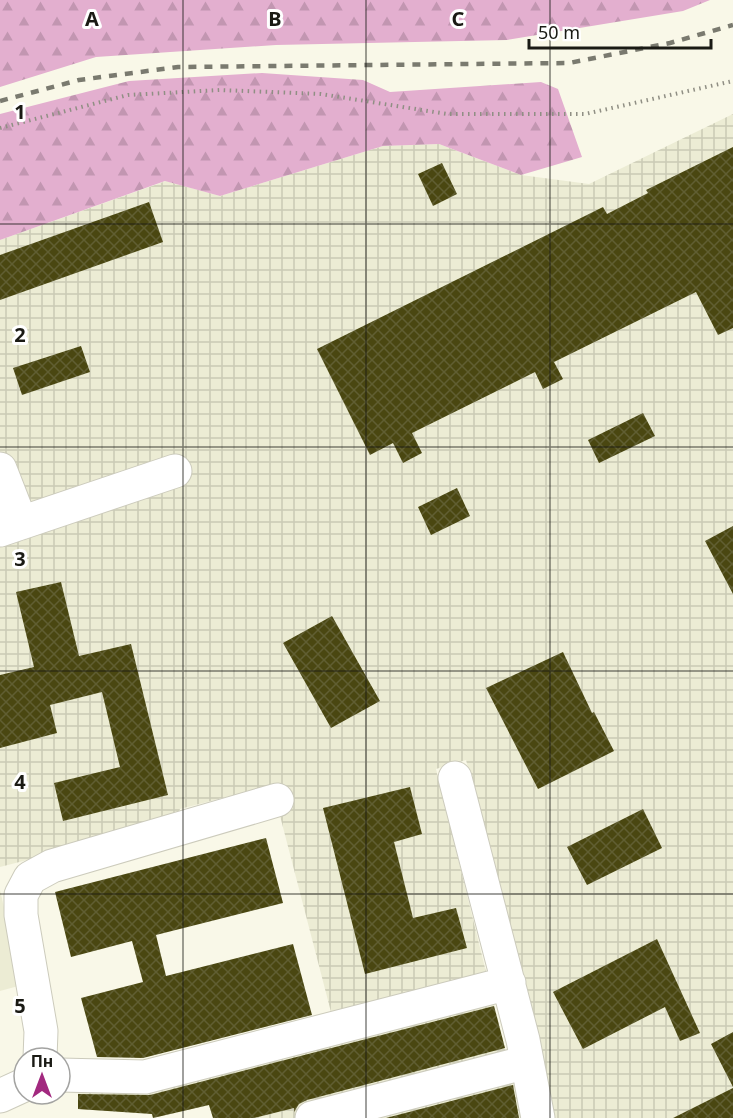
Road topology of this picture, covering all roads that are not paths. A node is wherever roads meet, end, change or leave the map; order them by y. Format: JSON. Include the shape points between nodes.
{"nodes":[{"id":1,"x":0,"y":469,"type":"edge"},
{"id":2,"x":175,"y":471,"type":"dead end"},
{"id":3,"x":10,"y":526,"type":"edge"},
{"id":4,"x":455,"y":778,"type":"dead end"},
{"id":5,"x":277,"y":800,"type":"dead end"},
{"id":6,"x":509,"y":983,"type":"junction"},
{"id":7,"x":40,"y":1046,"type":"edge"},
{"id":8,"x":527,"y":1062,"type":"junction"},
{"id":9,"x":72,"y":1076,"type":"edge"},
{"id":10,"x":312,"y":1118,"type":"edge"},
{"id":11,"x":538,"y":1118,"type":"edge"}],
"edges":[{"from":1,"to":3,"type":"lane"},
{"from":2,"to":3,"type":"lane"},
{"from":4,"to":6,"type":"lane"},
{"from":5,"to":7,"type":"lane","via":[[52,866],[30,878],[21,895],[21,915]]},
{"from":6,"to":8,"type":"lane"},
{"from":6,"to":9,"type":"lane","via":[[145,1077]]},
{"from":8,"to":10,"type":"lane"},
{"from":8,"to":11,"type":"lane"}]}
